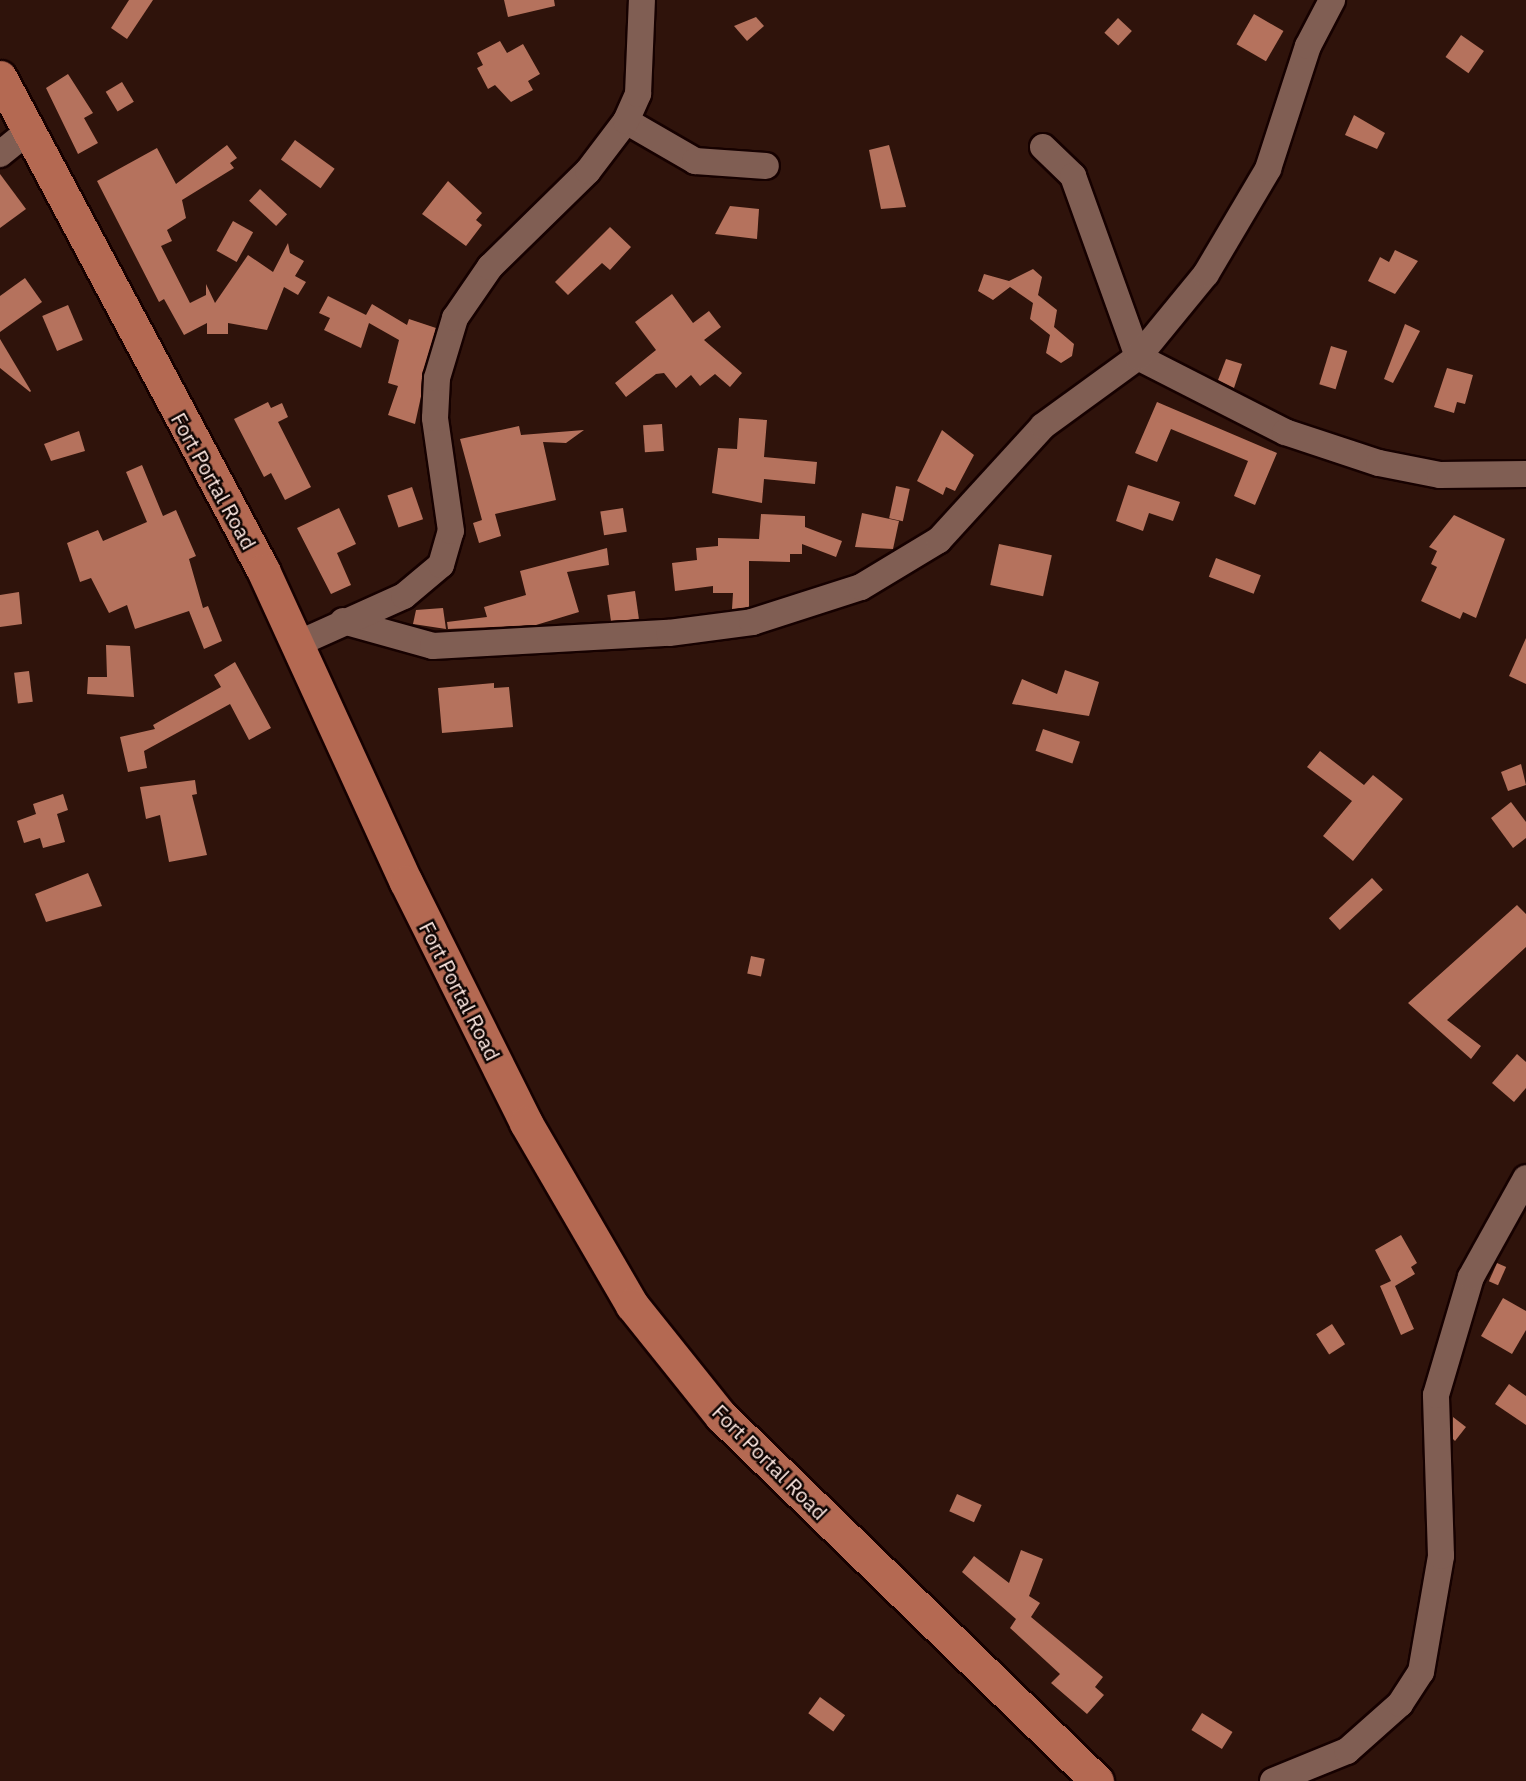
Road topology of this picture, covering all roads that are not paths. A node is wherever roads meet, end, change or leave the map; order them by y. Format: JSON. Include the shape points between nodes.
{"nodes":[{"id":1,"x":642,"y":0,"type":"edge"},
{"id":2,"x":1332,"y":0,"type":"edge"},
{"id":3,"x":0,"y":77,"type":"edge"},
{"id":4,"x":626,"y":121,"type":"junction"},
{"id":5,"x":26,"y":133,"type":"junction"},
{"id":6,"x":1043,"y":147,"type":"dead end"},
{"id":7,"x":0,"y":154,"type":"edge"},
{"id":8,"x":766,"y":166,"type":"dead end"},
{"id":9,"x":1138,"y":357,"type":"junction"},
{"id":10,"x":1526,"y":474,"type":"edge"},
{"id":11,"x":343,"y":621,"type":"junction"},
{"id":12,"x":297,"y":644,"type":"junction"},
{"id":13,"x":1526,"y":1178,"type":"edge"},
{"id":14,"x":1097,"y":1781,"type":"edge"},
{"id":15,"x":1273,"y":1781,"type":"edge"}],
"edges":[{"from":1,"to":4,"type":"street","via":[[638,94]]},
{"from":2,"to":9,"type":"street","via":[[1308,46],[1268,169],[1240,222]]},
{"from":3,"to":5,"type":"main road","name":"Fort Portal Road"},
{"from":4,"to":8,"type":"street","via":[[695,161]]},
{"from":4,"to":11,"type":"street","via":[[587,171],[490,267],[455,318],[436,405],[451,531],[441,565],[404,596]]},
{"from":5,"to":7,"type":"street"},
{"from":5,"to":12,"type":"main road","name":"Fort Portal Road"},
{"from":6,"to":9,"type":"street","via":[[1062,159],[1073,176]]},
{"from":9,"to":10,"type":"street","via":[[1285,432],[1380,463],[1440,475]]},
{"from":9,"to":11,"type":"street","via":[[1043,426],[939,540],[849,591],[752,622],[531,642],[433,646]]},
{"from":11,"to":12,"type":"street"},
{"from":12,"to":14,"type":"main road","name":"Fort Portal Road","via":[[520,1111],[575,1216],[632,1306],[721,1416]]},
{"from":13,"to":15,"type":"street","via":[[1471,1277],[1436,1395],[1441,1556],[1421,1672],[1400,1704],[1347,1751]]}]}
